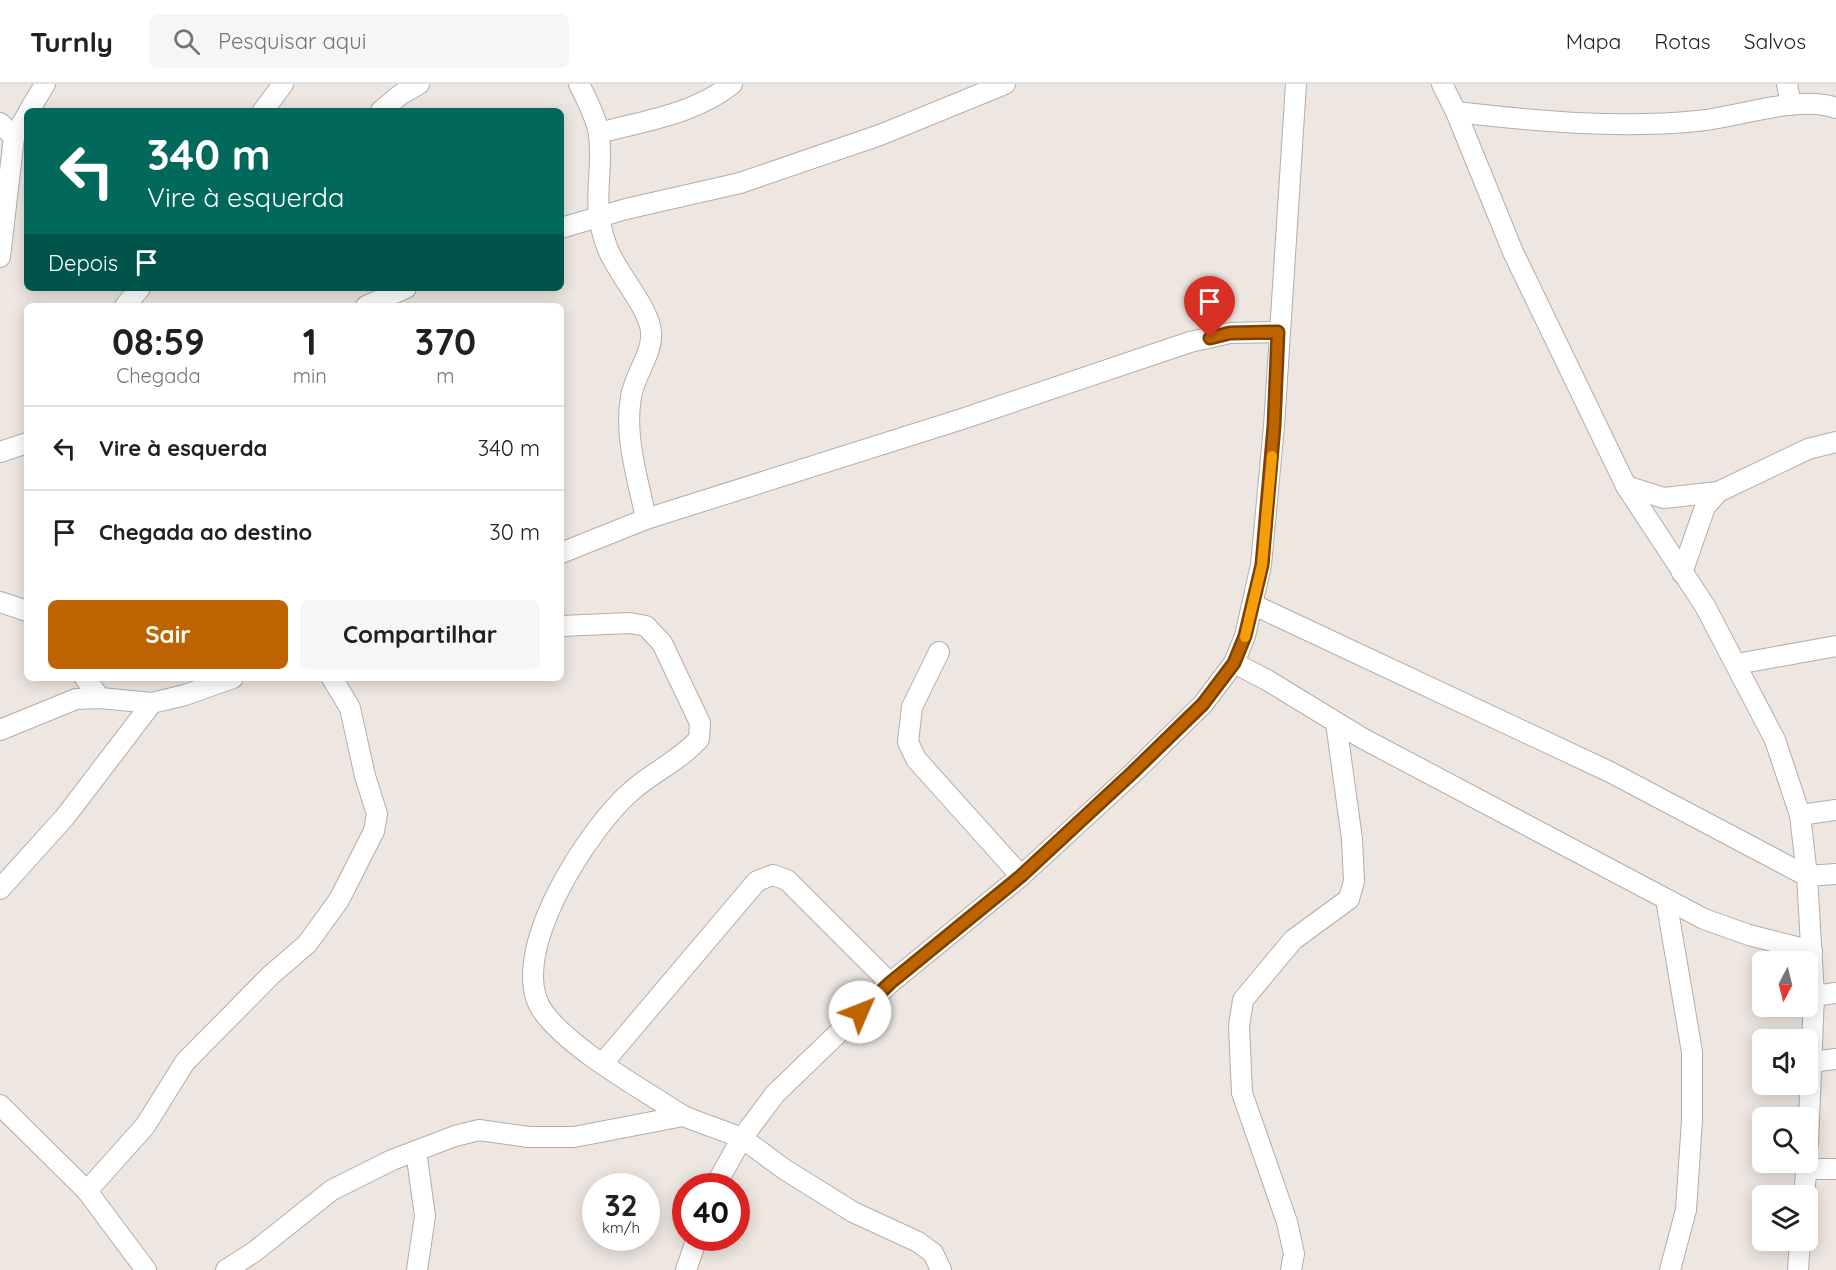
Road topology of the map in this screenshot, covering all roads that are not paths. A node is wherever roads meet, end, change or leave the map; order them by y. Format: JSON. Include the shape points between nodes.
{"nodes":[{"id":1,"x":45,"y":84,"type":"edge"},
{"id":2,"x":283,"y":84,"type":"edge"},
{"id":3,"x":419,"y":84,"type":"edge"},
{"id":4,"x":579,"y":84,"type":"edge"},
{"id":5,"x":732,"y":84,"type":"edge"},
{"id":6,"x":1005,"y":84,"type":"edge"},
{"id":7,"x":1296,"y":84,"type":"edge"},
{"id":8,"x":1442,"y":84,"type":"edge"},
{"id":9,"x":1787,"y":84,"type":"edge"},
{"id":10,"x":1791,"y":105,"type":"junction"},
{"id":11,"x":31,"y":108,"type":"edge"},
{"id":12,"x":265,"y":108,"type":"edge"},
{"id":13,"x":385,"y":108,"type":"edge"},
{"id":14,"x":1836,"y":108,"type":"edge"},
{"id":15,"x":1456,"y":112,"type":"junction"},
{"id":16,"x":24,"y":120,"type":"edge"},
{"id":17,"x":0,"y":123,"type":"edge"},
{"id":18,"x":599,"y":134,"type":"junction"},
{"id":19,"x":14,"y":137,"type":"junction"},
{"id":20,"x":598,"y":218,"type":"junction"},
{"id":21,"x":564,"y":227,"type":"edge"},
{"id":22,"x":0,"y":257,"type":"edge"},
{"id":23,"x":138,"y":291,"type":"edge"},
{"id":24,"x":399,"y":291,"type":"edge"},
{"id":25,"x":128,"y":303,"type":"edge"},
{"id":26,"x":373,"y":303,"type":"edge"},
{"id":27,"x":1278,"y":332,"type":"junction"},
{"id":28,"x":1836,"y":442,"type":"edge"},
{"id":29,"x":24,"y":444,"type":"edge"},
{"id":30,"x":0,"y":452,"type":"edge"},
{"id":31,"x":1626,"y":486,"type":"junction"},
{"id":32,"x":1718,"y":492,"type":"junction"},
{"id":33,"x":646,"y":519,"type":"junction"},
{"id":34,"x":564,"y":552,"type":"edge"},
{"id":35,"x":1682,"y":573,"type":"junction"},
{"id":36,"x":0,"y":602,"type":"edge"},
{"id":37,"x":1254,"y":605,"type":"junction"},
{"id":38,"x":24,"y":610,"type":"edge"},
{"id":39,"x":564,"y":626,"type":"edge"},
{"id":40,"x":1836,"y":646,"type":"edge"},
{"id":41,"x":939,"y":652,"type":"dead end"},
{"id":42,"x":1234,"y":663,"type":"junction"},
{"id":43,"x":1737,"y":664,"type":"junction"},
{"id":44,"x":87,"y":681,"type":"edge"},
{"id":45,"x":225,"y":681,"type":"edge"},
{"id":46,"x":334,"y":681,"type":"edge"},
{"id":47,"x":100,"y":698,"type":"junction"},
{"id":48,"x":152,"y":703,"type":"junction"},
{"id":49,"x":1336,"y":723,"type":"junction"},
{"id":50,"x":0,"y":730,"type":"edge"},
{"id":51,"x":1836,"y":810,"type":"edge"},
{"id":52,"x":1800,"y":815,"type":"junction"},
{"id":53,"x":1836,"y":874,"type":"edge"},
{"id":54,"x":1021,"y":876,"type":"junction"},
{"id":55,"x":1807,"y":876,"type":"junction"},
{"id":56,"x":0,"y":889,"type":"edge"},
{"id":57,"x":1666,"y":898,"type":"junction"},
{"id":58,"x":1812,"y":951,"type":"joint"},
{"id":59,"x":890,"y":983,"type":"junction"},
{"id":60,"x":1836,"y":993,"type":"edge"},
{"id":61,"x":1818,"y":995,"type":"edge"},
{"id":62,"x":1836,"y":1059,"type":"edge"},
{"id":63,"x":1818,"y":1061,"type":"edge"},
{"id":64,"x":603,"y":1063,"type":"junction"},
{"id":65,"x":0,"y":1105,"type":"edge"},
{"id":66,"x":683,"y":1116,"type":"junction"},
{"id":67,"x":742,"y":1138,"type":"junction"},
{"id":68,"x":416,"y":1151,"type":"junction"},
{"id":69,"x":1818,"y":1167,"type":"edge"},
{"id":70,"x":1836,"y":1169,"type":"edge"},
{"id":71,"x":722,"y":1173,"type":"edge"},
{"id":72,"x":87,"y":1191,"type":"junction"},
{"id":73,"x":693,"y":1251,"type":"edge"},
{"id":74,"x":1799,"y":1251,"type":"edge"},
{"id":75,"x":146,"y":1270,"type":"edge"},
{"id":76,"x":226,"y":1270,"type":"edge"},
{"id":77,"x":417,"y":1270,"type":"edge"},
{"id":78,"x":686,"y":1270,"type":"edge"},
{"id":79,"x":941,"y":1270,"type":"edge"},
{"id":80,"x":1291,"y":1270,"type":"edge"},
{"id":81,"x":1670,"y":1270,"type":"edge"},
{"id":82,"x":1798,"y":1270,"type":"edge"}],
"edges":[{"from":1,"to":11,"type":"street"},
{"from":2,"to":12,"type":"street"},
{"from":3,"to":13,"type":"street"},
{"from":4,"to":18,"type":"street"},
{"from":5,"to":18,"type":"street","via":[[695,106]]},
{"from":6,"to":20,"type":"street","via":[[880,135],[740,183]]},
{"from":7,"to":27,"type":"street"},
{"from":8,"to":15,"type":"street"},
{"from":9,"to":10,"type":"street"},
{"from":10,"to":14,"type":"street"},
{"from":10,"to":15,"type":"street","via":[[1685,122],[1581,123]]},
{"from":15,"to":31,"type":"street","via":[[1513,252]]},
{"from":16,"to":19,"type":"street"},
{"from":17,"to":19,"type":"street"},
{"from":18,"to":20,"type":"street"},
{"from":19,"to":22,"type":"street"},
{"from":20,"to":21,"type":"street"},
{"from":20,"to":33,"type":"street","via":[[608,249],[648,318],[651,332],[631,394],[629,415]]},
{"from":23,"to":25,"type":"street"},
{"from":24,"to":26,"type":"street"},
{"from":27,"to":33,"type":"street","via":[[1230,333],[1190,342]]},
{"from":27,"to":37,"type":"street","via":[[1262,565]]},
{"from":28,"to":32,"type":"street","via":[[1808,449]]},
{"from":29,"to":30,"type":"street"},
{"from":31,"to":32,"type":"street","via":[[1664,498]]},
{"from":31,"to":35,"type":"street"},
{"from":32,"to":35,"type":"street","via":[[1705,507]]},
{"from":33,"to":34,"type":"street"},
{"from":35,"to":43,"type":"street"},
{"from":36,"to":38,"type":"street"},
{"from":37,"to":42,"type":"street"},
{"from":37,"to":55,"type":"street","via":[[1610,772]]},
{"from":39,"to":64,"type":"street","via":[[646,626],[662,643],[700,723],[699,739],[694,745],[633,789],[583,847],[542,924],[534,972],[537,998],[560,1030]]},
{"from":40,"to":43,"type":"street"},
{"from":41,"to":54,"type":"street","via":[[912,707],[908,742],[916,759]]},
{"from":42,"to":49,"type":"street"},
{"from":42,"to":54,"type":"street","via":[[1203,704]]},
{"from":43,"to":52,"type":"street","via":[[1775,740]]},
{"from":44,"to":47,"type":"street"},
{"from":45,"to":48,"type":"street"},
{"from":46,"to":72,"type":"street","via":[[350,708],[377,814],[374,831],[339,900],[307,944],[185,1062],[145,1126]]},
{"from":47,"to":48,"type":"street"},
{"from":47,"to":50,"type":"street","via":[[76,699]]},
{"from":48,"to":56,"type":"street","via":[[65,817]]},
{"from":49,"to":57,"type":"street"},
{"from":49,"to":80,"type":"street","via":[[1352,839],[1354,881],[1349,899],[1293,940],[1243,1000],[1239,1026],[1242,1093],[1287,1222],[1294,1254]]},
{"from":51,"to":52,"type":"street"},
{"from":52,"to":55,"type":"street"},
{"from":53,"to":55,"type":"street"},
{"from":54,"to":59,"type":"street"},
{"from":55,"to":58,"type":"street"},
{"from":57,"to":58,"type":"street","via":[[1725,927]]},
{"from":57,"to":81,"type":"street","via":[[1692,1052],[1686,1210]]},
{"from":59,"to":64,"type":"street","via":[[788,880],[773,875],[757,881]]},
{"from":59,"to":67,"type":"street","via":[[775,1094]]},
{"from":60,"to":61,"type":"street"},
{"from":62,"to":63,"type":"street"},
{"from":64,"to":66,"type":"street"},
{"from":65,"to":72,"type":"street"},
{"from":66,"to":67,"type":"street"},
{"from":66,"to":68,"type":"street","via":[[574,1137],[529,1137],[479,1130]]},
{"from":67,"to":71,"type":"street"},
{"from":67,"to":79,"type":"street","via":[[853,1212],[918,1242],[933,1253]]},
{"from":68,"to":76,"type":"street","via":[[332,1191]]},
{"from":68,"to":77,"type":"street","via":[[425,1216]]},
{"from":69,"to":70,"type":"street"},
{"from":72,"to":75,"type":"street"},
{"from":73,"to":78,"type":"street"},
{"from":74,"to":82,"type":"street"}]}
